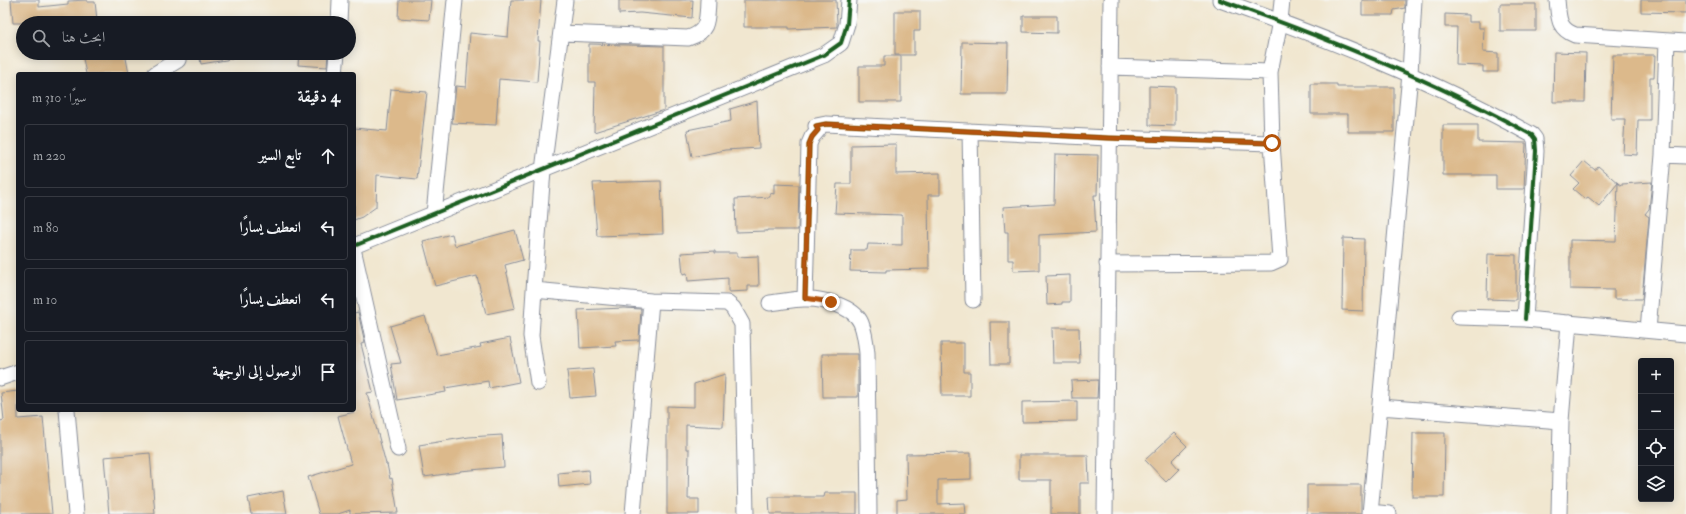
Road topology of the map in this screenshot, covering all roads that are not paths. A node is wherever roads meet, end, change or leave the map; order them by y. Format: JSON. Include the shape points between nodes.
{"nodes":[{"id":1,"x":340,"y":0,"type":"edge"},
{"id":2,"x":455,"y":0,"type":"edge"},
{"id":3,"x":565,"y":0,"type":"edge"},
{"id":4,"x":708,"y":0,"type":"edge"},
{"id":5,"x":849,"y":0,"type":"edge"},
{"id":6,"x":1111,"y":0,"type":"edge"},
{"id":7,"x":1220,"y":0,"type":"edge"},
{"id":8,"x":1282,"y":0,"type":"edge"},
{"id":9,"x":1414,"y":0,"type":"edge"},
{"id":10,"x":1556,"y":0,"type":"edge"},
{"id":11,"x":339,"y":16,"type":"edge"},
{"id":12,"x":1280,"y":21,"type":"junction"},
{"id":13,"x":562,"y":32,"type":"junction"},
{"id":14,"x":1667,"y":42,"type":"junction"},
{"id":15,"x":1686,"y":42,"type":"edge"},
{"id":16,"x":178,"y":60,"type":"dead end"},
{"id":17,"x":336,"y":60,"type":"edge"},
{"id":18,"x":1110,"y":67,"type":"junction"},
{"id":19,"x":158,"y":72,"type":"edge"},
{"id":20,"x":335,"y":72,"type":"edge"},
{"id":21,"x":1270,"y":72,"type":"junction"},
{"id":22,"x":1410,"y":74,"type":"junction"},
{"id":23,"x":970,"y":131,"type":"junction"},
{"id":24,"x":1108,"y":138,"type":"junction"},
{"id":25,"x":1272,"y":143,"type":"junction"},
{"id":26,"x":1663,"y":155,"type":"junction"},
{"id":27,"x":1686,"y":156,"type":"edge"},
{"id":28,"x":543,"y":170,"type":"junction"},
{"id":29,"x":434,"y":214,"type":"junction"},
{"id":30,"x":356,"y":245,"type":"edge"},
{"id":31,"x":356,"y":262,"type":"edge"},
{"id":32,"x":1107,"y":264,"type":"junction"},
{"id":33,"x":534,"y":290,"type":"junction"},
{"id":34,"x":805,"y":298,"type":"junction"},
{"id":35,"x":973,"y":300,"type":"dead end"},
{"id":36,"x":651,"y":301,"type":"junction"},
{"id":37,"x":770,"y":303,"type":"dead end"},
{"id":38,"x":1459,"y":316,"type":"dead end"},
{"id":39,"x":1525,"y":319,"type":"junction"},
{"id":40,"x":1569,"y":323,"type":"junction"},
{"id":41,"x":1648,"y":330,"type":"junction"},
{"id":42,"x":1686,"y":334,"type":"edge"},
{"id":43,"x":16,"y":373,"type":"edge"},
{"id":44,"x":0,"y":378,"type":"edge"},
{"id":45,"x":538,"y":383,"type":"dead end"},
{"id":46,"x":1380,"y":407,"type":"junction"},
{"id":47,"x":67,"y":412,"type":"edge"},
{"id":48,"x":1561,"y":421,"type":"junction"},
{"id":49,"x":398,"y":449,"type":"dead end"},
{"id":50,"x":1370,"y":513,"type":"edge"},
{"id":51,"x":76,"y":514,"type":"edge"},
{"id":52,"x":633,"y":514,"type":"edge"},
{"id":53,"x":746,"y":514,"type":"edge"},
{"id":54,"x":869,"y":514,"type":"edge"},
{"id":55,"x":1105,"y":514,"type":"edge"},
{"id":56,"x":1389,"y":514,"type":"edge"},
{"id":57,"x":1559,"y":514,"type":"edge"}],
"edges":[{"from":1,"to":11,"type":"street"},
{"from":2,"to":29,"type":"street"},
{"from":3,"to":13,"type":"street"},
{"from":4,"to":13,"type":"street","via":[[703,30],[688,38]]},
{"from":5,"to":28,"type":"street","via":[[847,24],[841,43],[824,55]]},
{"from":6,"to":18,"type":"street"},
{"from":7,"to":12,"type":"street"},
{"from":8,"to":12,"type":"street"},
{"from":9,"to":22,"type":"street"},
{"from":10,"to":14,"type":"street","via":[[1559,21],[1567,32],[1575,35]]},
{"from":12,"to":21,"type":"street"},
{"from":12,"to":22,"type":"street"},
{"from":13,"to":28,"type":"street"},
{"from":14,"to":15,"type":"street"},
{"from":14,"to":26,"type":"street"},
{"from":16,"to":19,"type":"street"},
{"from":17,"to":20,"type":"street"},
{"from":18,"to":21,"type":"street"},
{"from":18,"to":24,"type":"street"},
{"from":21,"to":25,"type":"street"},
{"from":22,"to":39,"type":"street","via":[[1526,131],[1535,139]]},
{"from":22,"to":46,"type":"street"},
{"from":23,"to":24,"type":"street"},
{"from":23,"to":34,"type":"street","via":[[826,124],[816,126],[818,130],[809,144]]},
{"from":23,"to":35,"type":"street"},
{"from":24,"to":25,"type":"street"},
{"from":24,"to":32,"type":"street"},
{"from":25,"to":32,"type":"street","via":[[1280,260]]},
{"from":26,"to":27,"type":"street"},
{"from":26,"to":41,"type":"street"},
{"from":28,"to":29,"type":"street"},
{"from":28,"to":33,"type":"street"},
{"from":29,"to":30,"type":"street"},
{"from":31,"to":49,"type":"street"},
{"from":32,"to":55,"type":"street"},
{"from":33,"to":36,"type":"street"},
{"from":33,"to":45,"type":"street","via":[[531,336]]},
{"from":34,"to":37,"type":"street"},
{"from":34,"to":54,"type":"street","via":[[831,302],[850,310],[861,321],[866,339]]},
{"from":36,"to":52,"type":"street"},
{"from":36,"to":53,"type":"street","via":[[727,303],[738,315],[742,324]]},
{"from":38,"to":39,"type":"street"},
{"from":39,"to":40,"type":"street"},
{"from":40,"to":41,"type":"street"},
{"from":40,"to":48,"type":"street"},
{"from":41,"to":42,"type":"street"},
{"from":43,"to":44,"type":"street"},
{"from":46,"to":48,"type":"street"},
{"from":46,"to":50,"type":"street"},
{"from":47,"to":51,"type":"street"},
{"from":48,"to":57,"type":"street"},
{"from":50,"to":56,"type":"street"}]}
